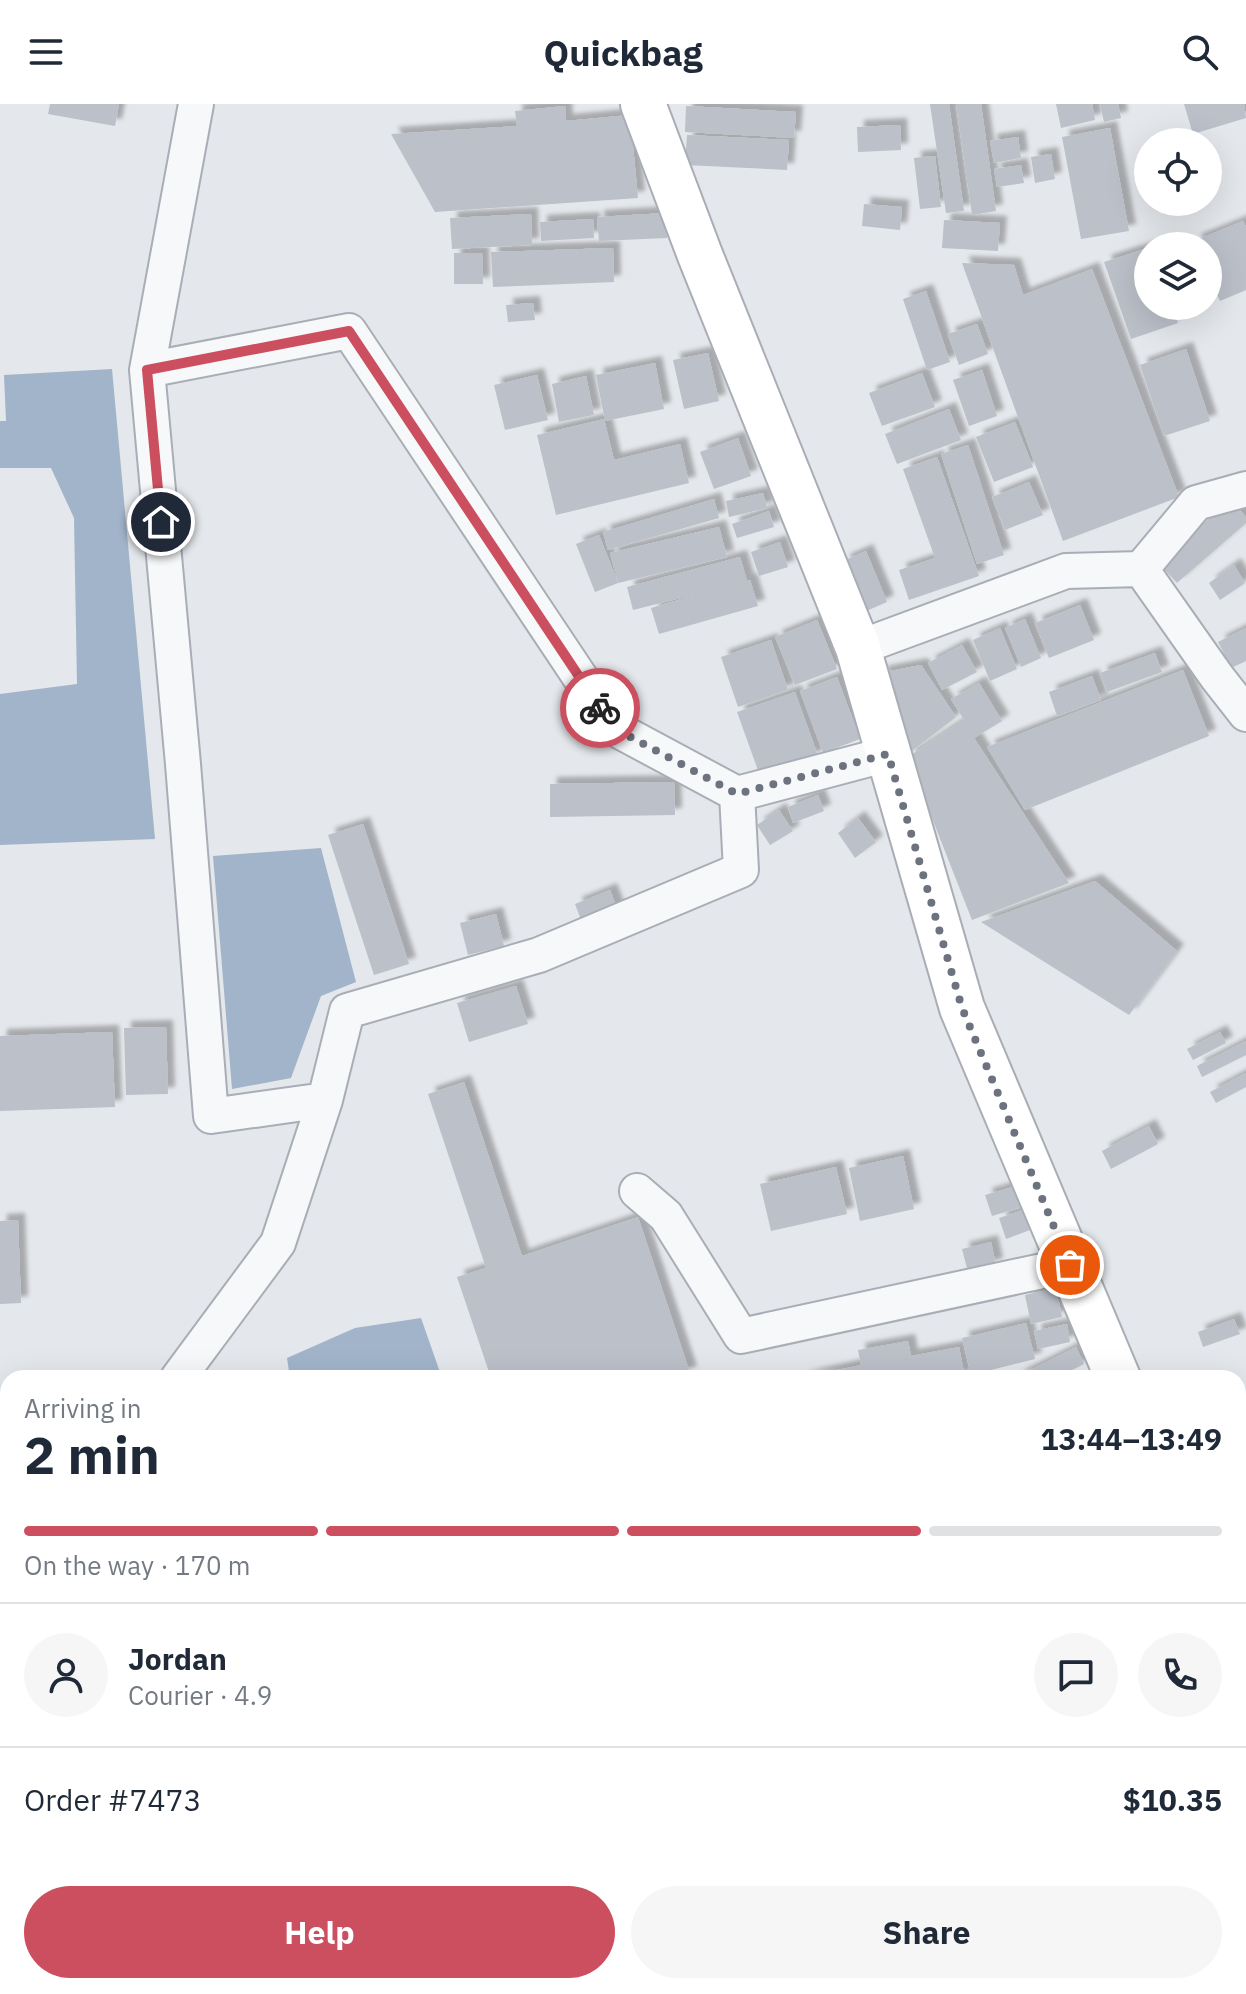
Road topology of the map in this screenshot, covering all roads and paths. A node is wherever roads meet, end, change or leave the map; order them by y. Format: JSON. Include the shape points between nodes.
{"nodes":[{"id":1,"x":196,"y":104,"type":"edge"},
{"id":2,"x":643,"y":104,"type":"edge"},
{"id":3,"x":147,"y":370,"type":"junction"},
{"id":4,"x":1246,"y":489,"type":"edge"},
{"id":5,"x":1141,"y":569,"type":"junction"},
{"id":6,"x":858,"y":648,"type":"junction"},
{"id":7,"x":1246,"y":714,"type":"edge"},
{"id":8,"x":888,"y":754,"type":"junction"},
{"id":9,"x":737,"y":794,"type":"junction"},
{"id":10,"x":325,"y":1100,"type":"junction"},
{"id":11,"x":637,"y":1191,"type":"dead end"},
{"id":12,"x":1070,"y":1265,"type":"junction"},
{"id":13,"x":184,"y":1370,"type":"edge"},
{"id":14,"x":1115,"y":1370,"type":"edge"}],
"edges":[{"from":1,"to":3,"type":"street"},
{"from":2,"to":6,"type":"street"},
{"from":3,"to":9,"type":"street","via":[[349,331],[614,728]]},
{"from":3,"to":10,"type":"street","via":[[211,1116]]},
{"from":4,"to":5,"type":"street","via":[[1196,503]]},
{"from":5,"to":6,"type":"street","via":[[1066,571]]},
{"from":5,"to":7,"type":"street"},
{"from":6,"to":8,"type":"street"},
{"from":8,"to":9,"type":"street"},
{"from":8,"to":12,"type":"street","via":[[962,1008]]},
{"from":9,"to":10,"type":"street","via":[[741,870],[539,955],[347,1011]]},
{"from":10,"to":13,"type":"street","via":[[278,1243]]},
{"from":11,"to":12,"type":"street","via":[[666,1216],[741,1336]]},
{"from":12,"to":14,"type":"street"}]}
